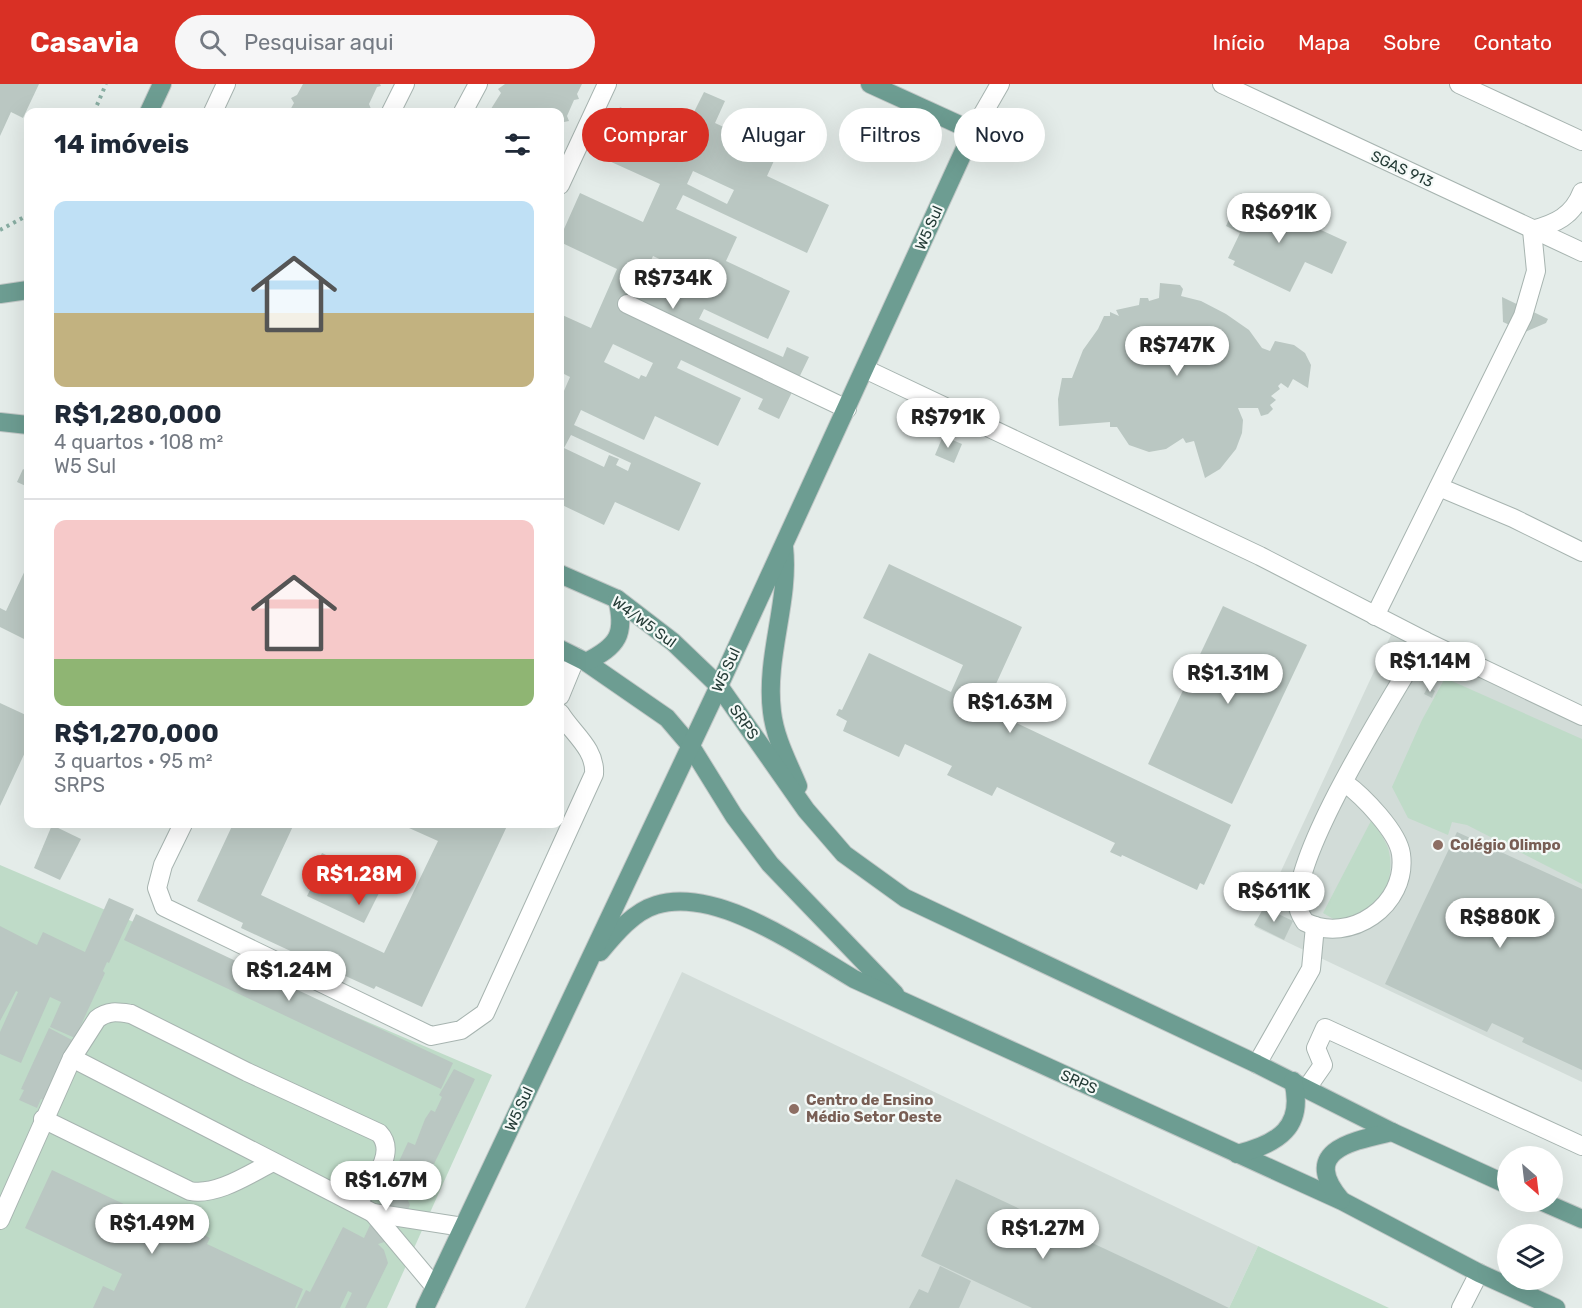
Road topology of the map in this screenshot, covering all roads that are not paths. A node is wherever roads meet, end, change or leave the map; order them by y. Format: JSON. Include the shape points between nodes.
{"nodes":[{"id":1,"x":162,"y":84,"type":"edge"},
{"id":2,"x":226,"y":84,"type":"edge"},
{"id":3,"x":405,"y":84,"type":"edge"},
{"id":4,"x":478,"y":84,"type":"edge"},
{"id":5,"x":607,"y":84,"type":"edge"},
{"id":6,"x":870,"y":84,"type":"edge"},
{"id":7,"x":1000,"y":84,"type":"edge"},
{"id":8,"x":1222,"y":84,"type":"edge"},
{"id":9,"x":1459,"y":84,"type":"edge"},
{"id":10,"x":151,"y":108,"type":"edge"},
{"id":11,"x":215,"y":108,"type":"edge"},
{"id":12,"x":393,"y":108,"type":"edge"},
{"id":13,"x":465,"y":108,"type":"edge"},
{"id":14,"x":986,"y":108,"type":"edge"},
{"id":15,"x":954,"y":122,"type":"edge"},
{"id":16,"x":1558,"y":129,"type":"junction"},
{"id":17,"x":1582,"y":141,"type":"edge"},
{"id":18,"x":1582,"y":157,"type":"edge"},
{"id":19,"x":959,"y":162,"type":"edge"},
{"id":20,"x":564,"y":176,"type":"edge"},
{"id":21,"x":1582,"y":192,"type":"edge"},
{"id":22,"x":1532,"y":230,"type":"junction"},
{"id":23,"x":1582,"y":252,"type":"edge"},
{"id":24,"x":24,"y":291,"type":"edge"},
{"id":25,"x":0,"y":294,"type":"edge"},
{"id":26,"x":627,"y":304,"type":"dead end"},
{"id":27,"x":865,"y":369,"type":"junction"},
{"id":28,"x":847,"y":409,"type":"junction"},
{"id":29,"x":0,"y":422,"type":"edge"},
{"id":30,"x":24,"y":425,"type":"edge"},
{"id":31,"x":1439,"y":488,"type":"junction"},
{"id":32,"x":784,"y":545,"type":"junction"},
{"id":33,"x":1582,"y":552,"type":"edge"},
{"id":34,"x":564,"y":576,"type":"edge"},
{"id":35,"x":617,"y":599,"type":"junction"},
{"id":36,"x":1375,"y":616,"type":"junction"},
{"id":37,"x":1425,"y":640,"type":"junction"},
{"id":38,"x":574,"y":656,"type":"edge"},
{"id":39,"x":564,"y":685,"type":"edge"},
{"id":40,"x":719,"y":686,"type":"junction"},
{"id":41,"x":1582,"y":716,"type":"edge"},
{"id":42,"x":564,"y":720,"type":"edge"},
{"id":43,"x":690,"y":745,"type":"junction"},
{"id":44,"x":1345,"y":783,"type":"junction"},
{"id":45,"x":806,"y":810,"type":"junction"},
{"id":46,"x":181,"y":828,"type":"edge"},
{"id":47,"x":1315,"y":926,"type":"junction"},
{"id":48,"x":585,"y":969,"type":"junction"},
{"id":49,"x":904,"y":1003,"type":"junction"},
{"id":50,"x":72,"y":1058,"type":"junction"},
{"id":51,"x":1257,"y":1064,"type":"junction"},
{"id":52,"x":1300,"y":1085,"type":"junction"},
{"id":53,"x":43,"y":1119,"type":"junction"},
{"id":54,"x":1392,"y":1132,"type":"junction"},
{"id":55,"x":1582,"y":1146,"type":"edge"},
{"id":56,"x":1237,"y":1154,"type":"junction"},
{"id":57,"x":273,"y":1162,"type":"junction"},
{"id":58,"x":1497,"y":1180,"type":"edge"},
{"id":59,"x":6,"y":1193,"type":"edge"},
{"id":60,"x":1342,"y":1201,"type":"junction"},
{"id":61,"x":357,"y":1204,"type":"junction"},
{"id":62,"x":1563,"y":1210,"type":"edge"},
{"id":63,"x":373,"y":1213,"type":"junction"},
{"id":64,"x":1582,"y":1219,"type":"edge"},
{"id":65,"x":0,"y":1220,"type":"edge"},
{"id":66,"x":463,"y":1227,"type":"junction"},
{"id":67,"x":1479,"y":1273,"type":"junction"},
{"id":68,"x":435,"y":1287,"type":"junction"},
{"id":69,"x":425,"y":1308,"type":"edge"},
{"id":70,"x":1461,"y":1308,"type":"edge"},
{"id":71,"x":1556,"y":1308,"type":"edge"}],
"edges":[{"from":1,"to":10,"type":"main road"},
{"from":2,"to":11,"type":"lane"},
{"from":3,"to":12,"type":"lane"},
{"from":4,"to":13,"type":"lane"},
{"from":5,"to":20,"type":"lane"},
{"from":6,"to":15,"type":"main road"},
{"from":7,"to":14,"type":"lane"},
{"from":8,"to":22,"type":"lane","name":"SGAS 913"},
{"from":9,"to":16,"type":"lane"},
{"from":16,"to":17,"type":"lane"},
{"from":16,"to":18,"type":"lane","via":[[1572,140]]},
{"from":19,"to":27,"type":"main road","name":"W5 Sul"},
{"from":21,"to":22,"type":"lane","via":[[1566,217]]},
{"from":22,"to":23,"type":"lane","name":"SGAS 913"},
{"from":22,"to":31,"type":"lane","via":[[1536,272],[1523,316]]},
{"from":24,"to":25,"type":"main road"},
{"from":26,"to":28,"type":"lane"},
{"from":27,"to":28,"type":"main road","name":"W5 Sul"},
{"from":27,"to":36,"type":"lane","via":[[1260,556]]},
{"from":28,"to":32,"type":"main road","name":"W5 Sul"},
{"from":29,"to":30,"type":"main road"},
{"from":31,"to":33,"type":"lane"},
{"from":31,"to":36,"type":"lane"},
{"from":32,"to":40,"type":"main road","name":"W5 Sul"},
{"from":32,"to":45,"type":"main road","via":[[787,573],[774,650],[772,712]]},
{"from":34,"to":35,"type":"main road","name":"W4/W5 Sul"},
{"from":35,"to":38,"type":"main road","via":[[621,631],[608,648]]},
{"from":35,"to":40,"type":"main road","name":"W4/W5 Sul","via":[[673,642]]},
{"from":36,"to":37,"type":"lane"},
{"from":37,"to":41,"type":"lane"},
{"from":37,"to":44,"type":"lane"},
{"from":38,"to":39,"type":"lane"},
{"from":38,"to":43,"type":"main road","via":[[667,718]]},
{"from":40,"to":43,"type":"main road","name":"W5 Sul"},
{"from":40,"to":45,"type":"main road","name":"SRPS"},
{"from":42,"to":46,"type":"lane","via":[[591,753],[594,774],[485,1013],[461,1030],[431,1036],[164,907],[157,888]]},
{"from":43,"to":48,"type":"main road","name":"W5 Sul"},
{"from":43,"to":49,"type":"main road","name":"SRPS","via":[[734,816],[770,864]]},
{"from":44,"to":47,"type":"lane","via":[[1310,849],[1300,884],[1300,915]]},
{"from":44,"to":47,"type":"lane","via":[[1369,803],[1399,845],[1400,879],[1393,894],[1371,918],[1346,928],[1329,930]]},
{"from":45,"to":51,"type":"main road","name":"SRPS","via":[[844,854],[905,898]]},
{"from":47,"to":51,"type":"lane","via":[[1311,969]]},
{"from":48,"to":49,"type":"main road","via":[[642,911],[688,901],[734,913]]},
{"from":48,"to":66,"type":"main road","name":"W5 Sul"},
{"from":49,"to":56,"type":"main road","name":"SRPS"},
{"from":50,"to":53,"type":"lane"},
{"from":50,"to":57,"type":"lane"},
{"from":50,"to":61,"type":"lane","via":[[102,1015],[130,1014],[276,1086],[368,1125],[386,1140],[387,1154]]},
{"from":51,"to":52,"type":"main road","name":"SRPS"},
{"from":52,"to":54,"type":"main road","name":"SRPS"},
{"from":52,"to":55,"type":"lane","via":[[1323,1065],[1316,1048],[1325,1028]]},
{"from":52,"to":56,"type":"main road","via":[[1291,1125],[1260,1149]]},
{"from":53,"to":57,"type":"lane","via":[[199,1193],[219,1188]]},
{"from":53,"to":59,"type":"lane"},
{"from":54,"to":58,"type":"main road","name":"SRPS"},
{"from":54,"to":60,"type":"main road","via":[[1346,1144],[1330,1154],[1326,1178]]},
{"from":56,"to":60,"type":"main road","name":"SRPS"},
{"from":57,"to":61,"type":"lane"},
{"from":59,"to":65,"type":"lane"},
{"from":60,"to":67,"type":"main road","name":"SRPS"},
{"from":61,"to":63,"type":"lane"},
{"from":62,"to":64,"type":"main road"},
{"from":63,"to":66,"type":"lane"},
{"from":63,"to":68,"type":"lane"},
{"from":66,"to":68,"type":"main road","name":"W5 Sul"},
{"from":67,"to":70,"type":"lane"},
{"from":67,"to":71,"type":"main road","name":"SRPS"},
{"from":68,"to":69,"type":"main road","name":"W5 Sul"}]}
